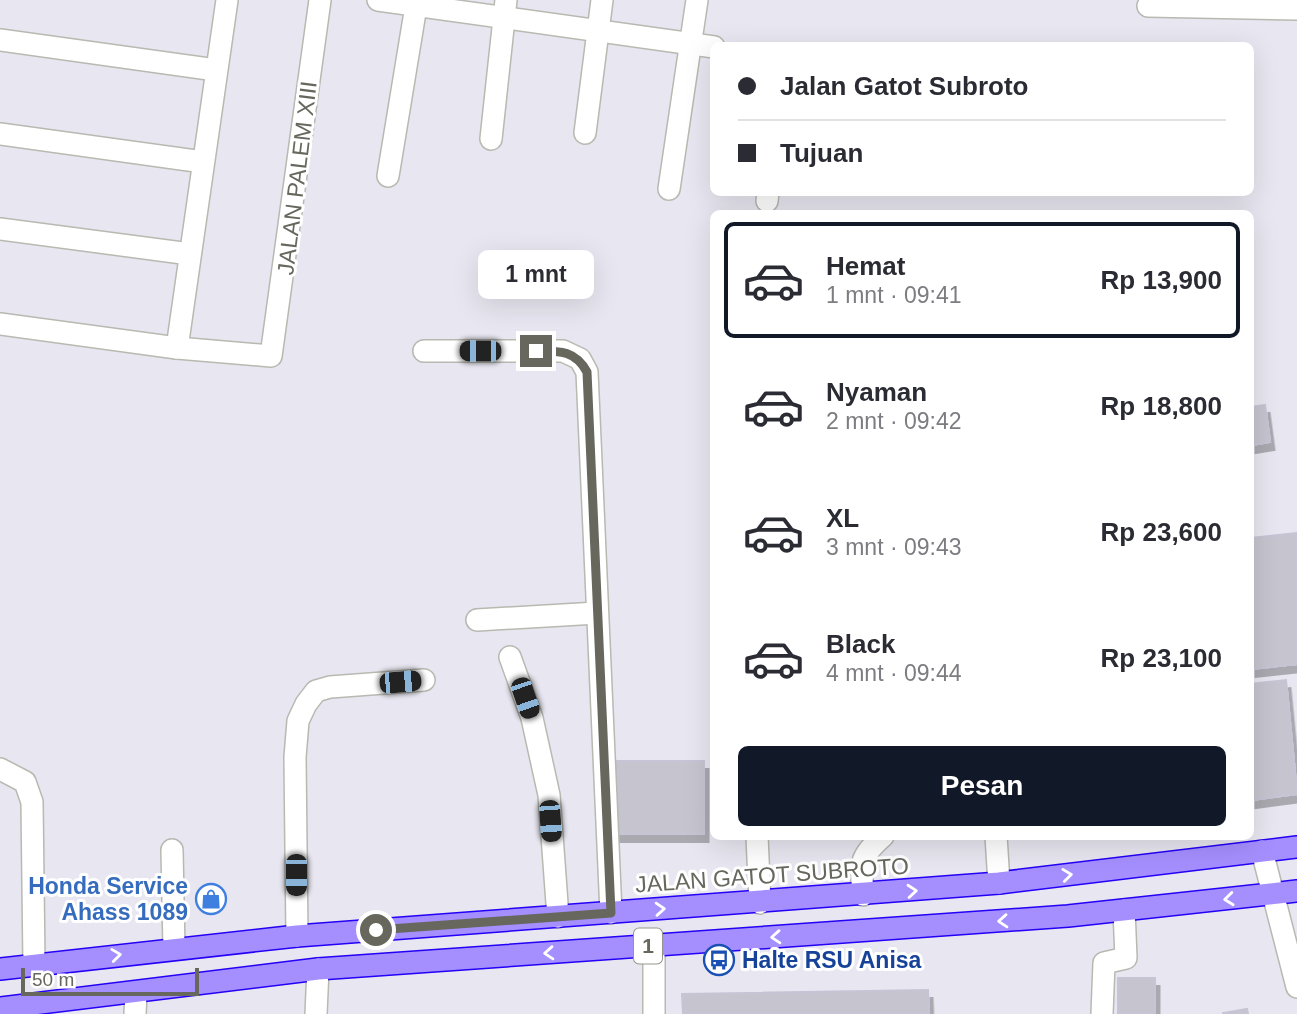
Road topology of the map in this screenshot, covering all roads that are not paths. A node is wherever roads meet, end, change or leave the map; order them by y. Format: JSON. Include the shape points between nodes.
{"nodes":[{"id":1,"x":227,"y":0,"type":"edge"},
{"id":2,"x":320,"y":0,"type":"edge"},
{"id":3,"x":377,"y":0,"type":"edge"},
{"id":4,"x":602,"y":0,"type":"edge"},
{"id":5,"x":697,"y":0,"type":"edge"},
{"id":6,"x":417,"y":3,"type":"edge"},
{"id":7,"x":1148,"y":6,"type":"dead end"},
{"id":8,"x":505,"y":9,"type":"edge"},
{"id":9,"x":1297,"y":9,"type":"edge"},
{"id":10,"x":598,"y":31,"type":"junction"},
{"id":11,"x":0,"y":40,"type":"edge"},
{"id":12,"x":689,"y":44,"type":"junction"},
{"id":13,"x":710,"y":47,"type":"edge"},
{"id":14,"x":216,"y":70,"type":"junction"},
{"id":15,"x":585,"y":133,"type":"dead end"},
{"id":16,"x":0,"y":134,"type":"edge"},
{"id":17,"x":491,"y":139,"type":"dead end"},
{"id":18,"x":203,"y":162,"type":"junction"},
{"id":19,"x":388,"y":176,"type":"dead end"},
{"id":20,"x":669,"y":189,"type":"dead end"},
{"id":21,"x":0,"y":229,"type":"edge"},
{"id":22,"x":190,"y":254,"type":"junction"},
{"id":23,"x":0,"y":324,"type":"edge"},
{"id":24,"x":177,"y":348,"type":"junction"},
{"id":25,"x":424,"y":351,"type":"dead end"},
{"id":26,"x":597,"y":614,"type":"junction"},
{"id":27,"x":477,"y":620,"type":"dead end"},
{"id":28,"x":510,"y":657,"type":"dead end"},
{"id":29,"x":424,"y":680,"type":"dead end"},
{"id":30,"x":0,"y":769,"type":"edge"},
{"id":31,"x":757,"y":840,"type":"edge"},
{"id":32,"x":879,"y":840,"type":"edge"},
{"id":33,"x":996,"y":840,"type":"edge"},
{"id":34,"x":1297,"y":847,"type":"edge"},
{"id":35,"x":172,"y":850,"type":"dead end"},
{"id":36,"x":1262,"y":851,"type":"junction"},
{"id":37,"x":999,"y":883,"type":"junction"},
{"id":38,"x":1297,"y":891,"type":"edge"},
{"id":39,"x":1274,"y":894,"type":"junction"},
{"id":40,"x":863,"y":895,"type":"junction"},
{"id":41,"x":760,"y":903,"type":"junction"},
{"id":42,"x":1125,"y":910,"type":"junction"},
{"id":43,"x":611,"y":913,"type":"junction"},
{"id":44,"x":558,"y":917,"type":"junction"},
{"id":45,"x":297,"y":936,"type":"junction"},
{"id":46,"x":654,"y":945,"type":"junction"},
{"id":47,"x":174,"y":949,"type":"junction"},
{"id":48,"x":34,"y":965,"type":"junction"},
{"id":49,"x":0,"y":969,"type":"edge"},
{"id":50,"x":318,"y":969,"type":"junction"},
{"id":51,"x":1297,"y":987,"type":"edge"},
{"id":52,"x":136,"y":1004,"type":"edge"},
{"id":53,"x":0,"y":1008,"type":"edge"},
{"id":54,"x":316,"y":1014,"type":"edge"},
{"id":55,"x":654,"y":1014,"type":"edge"},
{"id":56,"x":1102,"y":1014,"type":"edge"}],
"edges":[{"from":1,"to":14,"type":"street"},
{"from":2,"to":24,"type":"street","name":"JALAN PALEM XIII","via":[[271,356]]},
{"from":3,"to":6,"type":"street"},
{"from":4,"to":10,"type":"street"},
{"from":5,"to":12,"type":"street"},
{"from":6,"to":8,"type":"street"},
{"from":6,"to":19,"type":"street"},
{"from":7,"to":9,"type":"street"},
{"from":8,"to":10,"type":"street"},
{"from":8,"to":17,"type":"street"},
{"from":10,"to":12,"type":"street"},
{"from":10,"to":15,"type":"street"},
{"from":11,"to":14,"type":"street"},
{"from":12,"to":13,"type":"street"},
{"from":12,"to":20,"type":"street"},
{"from":14,"to":18,"type":"street"},
{"from":16,"to":18,"type":"street"},
{"from":18,"to":22,"type":"street"},
{"from":21,"to":22,"type":"street"},
{"from":22,"to":24,"type":"street"},
{"from":23,"to":24,"type":"street"},
{"from":25,"to":26,"type":"street","via":[[564,351],[580,359],[587,372]]},
{"from":26,"to":27,"type":"street"},
{"from":26,"to":43,"type":"street"},
{"from":28,"to":44,"type":"street","via":[[532,718],[548,795]]},
{"from":29,"to":45,"type":"street","via":[[330,687],[316,691],[306,704],[298,721],[295,757]]},
{"from":30,"to":48,"type":"street","via":[[24,782],[32,802]]},
{"from":31,"to":41,"type":"street"},
{"from":32,"to":40,"type":"street","via":[[864,853]]},
{"from":33,"to":37,"type":"street"},
{"from":34,"to":36,"type":"highway","name":"JALAN GATOT SUBROTO","number":"1"},
{"from":35,"to":47,"type":"street"},
{"from":37,"to":36,"type":"highway","name":"JALAN GATOT SUBROTO","number":"1","one_way":true},
{"from":36,"to":39,"type":"street"},
{"from":40,"to":37,"type":"highway","name":"JALAN GATOT SUBROTO","number":"1","one_way":true},
{"from":38,"to":39,"type":"highway","number":"1"},
{"from":39,"to":42,"type":"highway","number":"1","one_way":true},
{"from":39,"to":51,"type":"street"},
{"from":40,"to":41,"type":"highway","name":"JALAN GATOT SUBROTO","number":"1"},
{"from":43,"to":41,"type":"highway","name":"JALAN GATOT SUBROTO","number":"1","one_way":true},
{"from":42,"to":46,"type":"highway","number":"1","one_way":true},
{"from":42,"to":56,"type":"street","via":[[1126,958],[1104,963]]},
{"from":43,"to":44,"type":"highway","name":"JALAN GATOT SUBROTO","number":"1"},
{"from":44,"to":45,"type":"highway","name":"JALAN GATOT SUBROTO","number":"1"},
{"from":45,"to":47,"type":"highway","name":"JALAN GATOT SUBROTO","number":"1"},
{"from":46,"to":50,"type":"highway","number":"1","one_way":true},
{"from":46,"to":55,"type":"street"},
{"from":48,"to":47,"type":"highway","name":"JALAN GATOT SUBROTO","number":"1","one_way":true},
{"from":48,"to":49,"type":"highway","name":"JALAN GATOT SUBROTO","number":"1"},
{"from":50,"to":52,"type":"highway","number":"1"},
{"from":50,"to":54,"type":"street"},
{"from":52,"to":53,"type":"highway","number":"1"}]}
